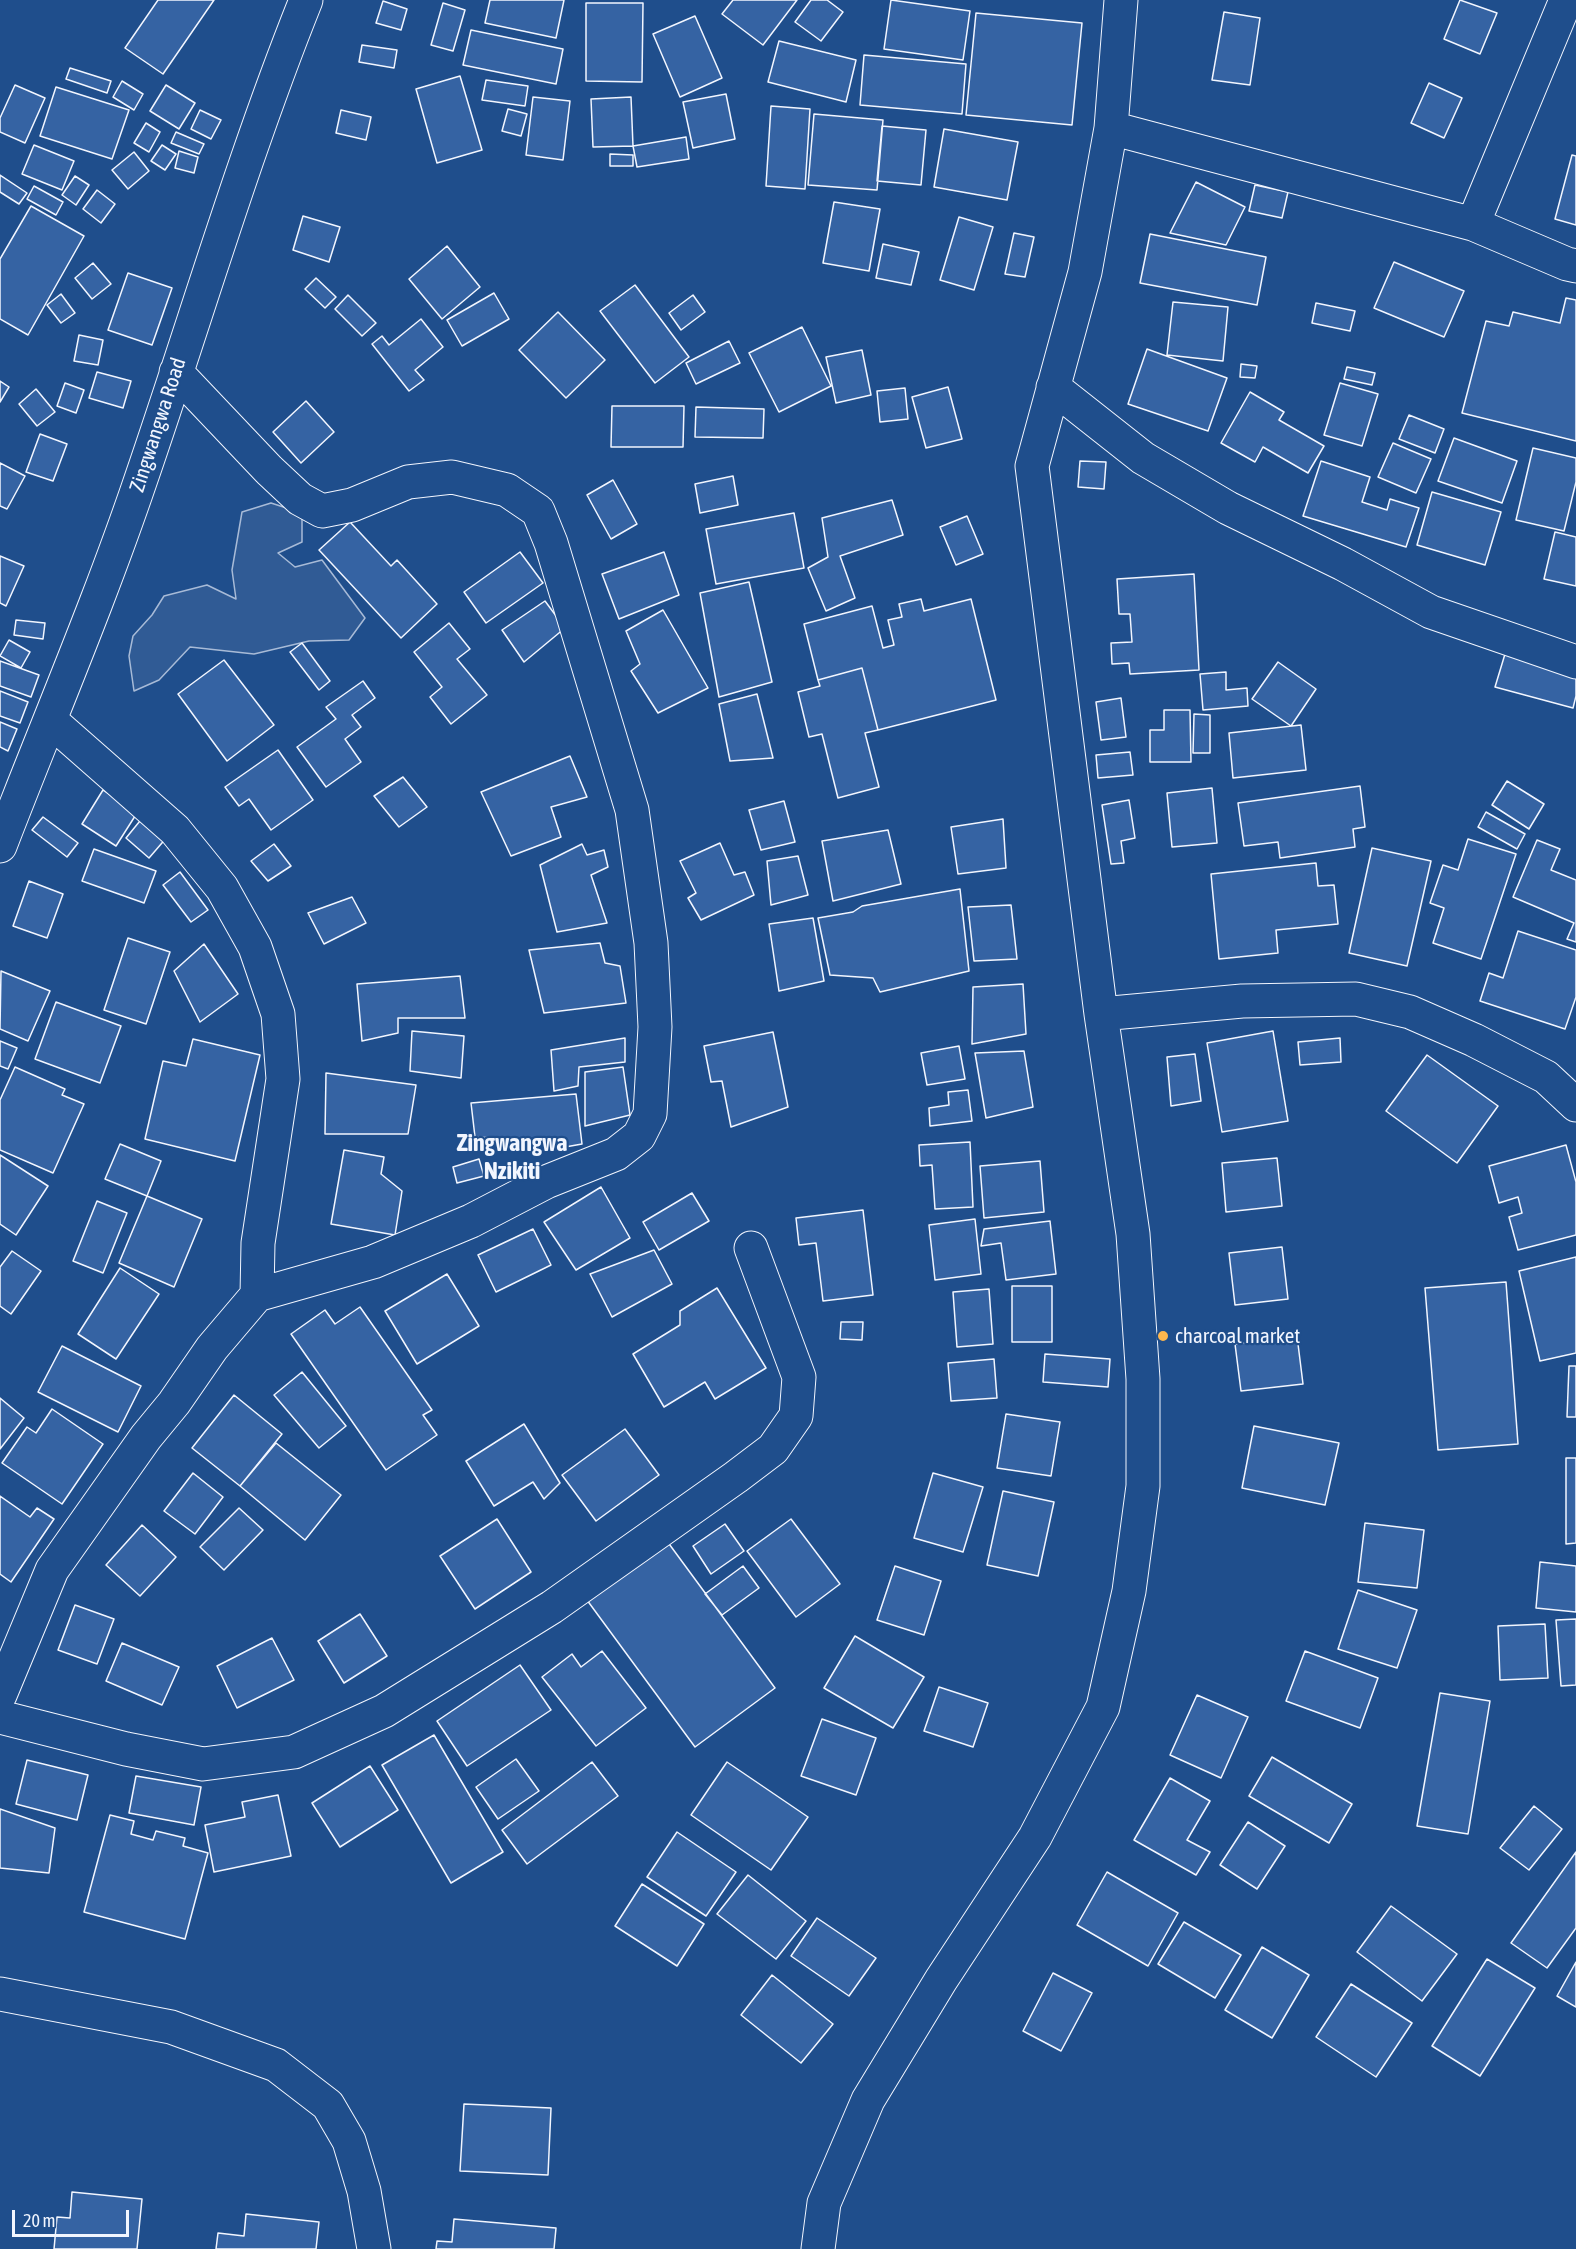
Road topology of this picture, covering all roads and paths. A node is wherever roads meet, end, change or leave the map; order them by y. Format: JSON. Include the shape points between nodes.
{"nodes":[{"id":1,"x":306,"y":0,"type":"edge"},
{"id":2,"x":1121,"y":0,"type":"edge"},
{"id":3,"x":1566,"y":0,"type":"edge"},
{"id":4,"x":1111,"y":128,"type":"junction"},
{"id":5,"x":1473,"y":224,"type":"junction"},
{"id":6,"x":1576,"y":266,"type":"edge"},
{"id":7,"x":176,"y":372,"type":"junction"},
{"id":8,"x":1053,"y":387,"type":"junction"},
{"id":9,"x":1576,"y":662,"type":"edge"},
{"id":10,"x":51,"y":721,"type":"junction"},
{"id":11,"x":0,"y":846,"type":"edge"},
{"id":12,"x":1101,"y":1014,"type":"junction"},
{"id":13,"x":1576,"y":1105,"type":"edge"},
{"id":14,"x":751,"y":1248,"type":"dead end"},
{"id":15,"x":257,"y":1295,"type":"junction"},
{"id":16,"x":0,"y":1695,"type":"edge"},
{"id":17,"x":0,"y":1717,"type":"edge"},
{"id":18,"x":0,"y":1994,"type":"edge"},
{"id":19,"x":374,"y":2249,"type":"edge"},
{"id":20,"x":818,"y":2249,"type":"edge"}],
"edges":[{"from":1,"to":7,"type":"street","name":"Zingwangwa Road","via":[[278,69]]},
{"from":2,"to":4,"type":"street"},
{"from":3,"to":5,"type":"street"},
{"from":4,"to":5,"type":"street"},
{"from":4,"to":8,"type":"street","via":[[1085,272]]},
{"from":5,"to":6,"type":"street"},
{"from":7,"to":10,"type":"street","name":"Zingwangwa Road","via":[[141,480]]},
{"from":7,"to":15,"type":"street","via":[[269,470],[300,499],[322,511],[352,505],[408,482],[452,477],[507,490],[538,511],[632,810],[651,943],[655,1027],[650,1114],[639,1136],[616,1154],[373,1262]]},
{"from":8,"to":9,"type":"street","via":[[1143,458],[1228,508],[1431,612]]},
{"from":8,"to":12,"type":"street","via":[[1032,466]]},
{"from":10,"to":11,"type":"street","name":"Zingwangwa Road"},
{"from":10,"to":15,"type":"street","via":[[175,830],[222,888],[255,947],[278,1014],[283,1079],[258,1243]]},
{"from":12,"to":13,"type":"street","via":[[1242,1001],[1356,999],[1410,1012],[1474,1040],[1546,1077]]},
{"from":12,"to":20,"type":"street","via":[[1133,1234],[1143,1380],[1143,1486],[1129,1591],[1103,1707],[1035,1837],[868,2100],[824,2204]]},
{"from":14,"to":17,"type":"street","via":[[799,1377],[796,1416],[773,1449],[552,1607],[384,1712],[294,1752],[203,1764]]},
{"from":15,"to":16,"type":"street","via":[[212,1348],[52,1570]]},
{"from":18,"to":19,"type":"street","via":[[171,2027],[276,2065],[328,2105],[349,2141],[364,2191]]}]}
